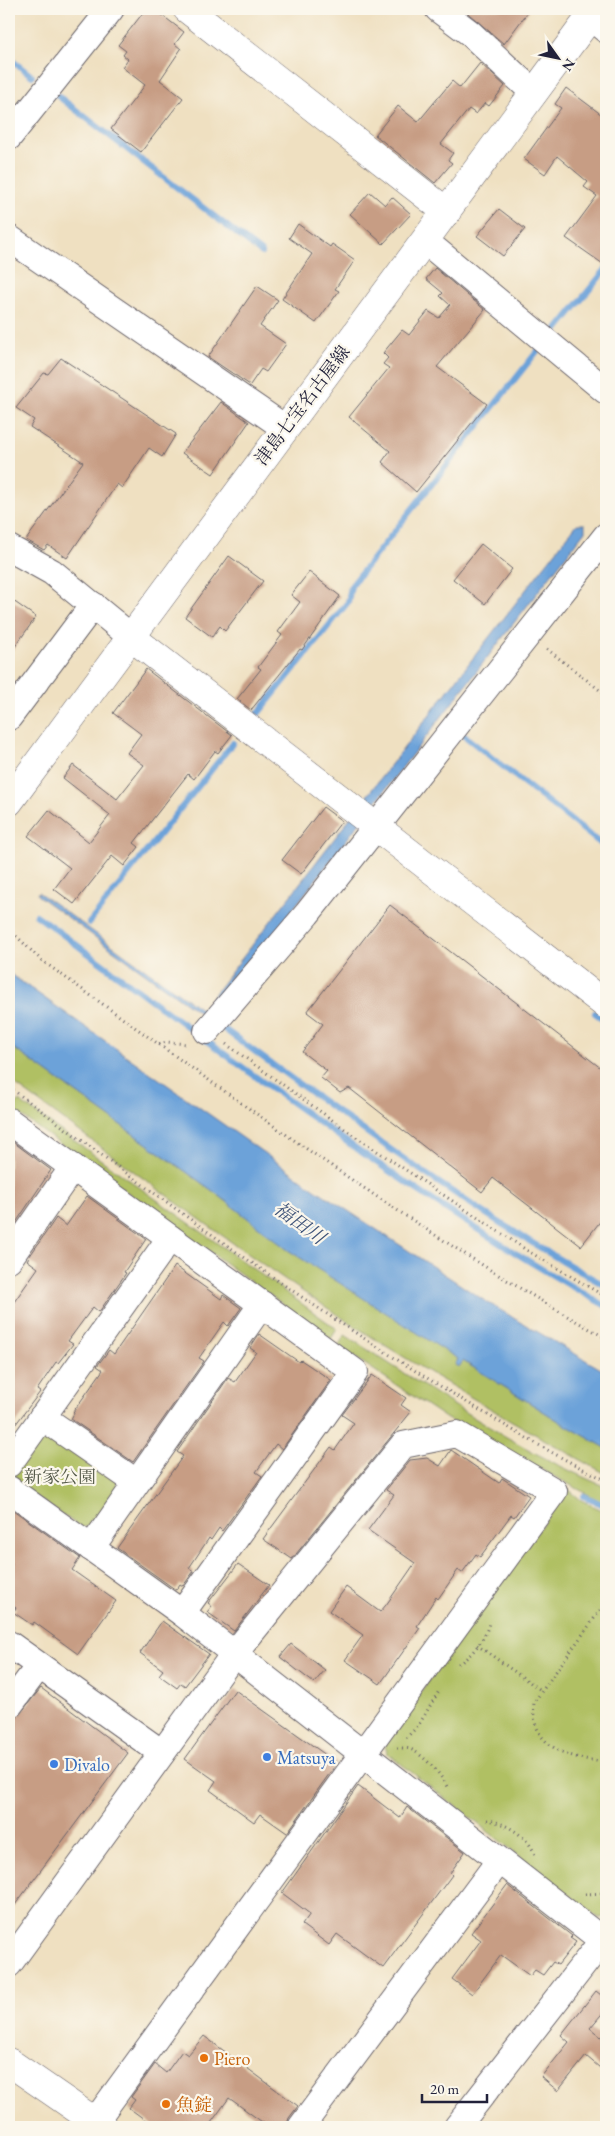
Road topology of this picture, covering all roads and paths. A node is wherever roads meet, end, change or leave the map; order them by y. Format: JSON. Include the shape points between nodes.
{"nodes":[{"id":1,"x":111,"y":9,"type":"edge"},
{"id":2,"x":187,"y":9,"type":"edge"},
{"id":3,"x":438,"y":9,"type":"edge"},
{"id":4,"x":597,"y":18,"type":"edge"},
{"id":5,"x":534,"y":93,"type":"junction"},
{"id":6,"x":9,"y":137,"type":"edge"},
{"id":7,"x":446,"y":212,"type":"junction"},
{"id":8,"x":9,"y":238,"type":"edge"},
{"id":9,"x":424,"y":242,"type":"junction"},
{"id":10,"x":606,"y":391,"type":"edge"},
{"id":11,"x":285,"y":428,"type":"junction"},
{"id":12,"x":606,"y":536,"type":"edge"},
{"id":13,"x":9,"y":548,"type":"edge"},
{"id":14,"x":93,"y":605,"type":"junction"},
{"id":15,"x":529,"y":635,"type":"junction"},
{"id":16,"x":130,"y":636,"type":"junction"},
{"id":17,"x":606,"y":694,"type":"edge"},
{"id":18,"x":9,"y":717,"type":"edge"},
{"id":19,"x":9,"y":802,"type":"edge"},
{"id":20,"x":365,"y":818,"type":"junction"},
{"id":21,"x":9,"y":929,"type":"edge"},
{"id":22,"x":606,"y":1005,"type":"edge"},
{"id":23,"x":199,"y":1038,"type":"junction"},
{"id":24,"x":159,"y":1044,"type":"junction"},
{"id":25,"x":9,"y":1087,"type":"edge"},
{"id":26,"x":9,"y":1120,"type":"edge"},
{"id":27,"x":73,"y":1167,"type":"junction"},
{"id":28,"x":170,"y":1238,"type":"junction"},
{"id":29,"x":9,"y":1259,"type":"edge"},
{"id":30,"x":606,"y":1297,"type":"edge"},
{"id":31,"x":262,"y":1304,"type":"junction"},
{"id":32,"x":606,"y":1338,"type":"edge"},
{"id":33,"x":42,"y":1417,"type":"junction"},
{"id":34,"x":9,"y":1464,"type":"edge"},
{"id":35,"x":606,"y":1480,"type":"edge"},
{"id":36,"x":136,"y":1482,"type":"junction"},
{"id":37,"x":9,"y":1489,"type":"edge"},
{"id":38,"x":91,"y":1548,"type":"junction"},
{"id":39,"x":606,"y":1602,"type":"edge"},
{"id":40,"x":182,"y":1613,"type":"junction"},
{"id":41,"x":9,"y":1644,"type":"edge"},
{"id":42,"x":477,"y":1645,"type":"dead end"},
{"id":43,"x":234,"y":1654,"type":"junction"},
{"id":44,"x":39,"y":1666,"type":"junction"},
{"id":45,"x":542,"y":1691,"type":"junction"},
{"id":46,"x":9,"y":1706,"type":"edge"},
{"id":47,"x":162,"y":1753,"type":"junction"},
{"id":48,"x":364,"y":1754,"type":"junction"},
{"id":49,"x":606,"y":1764,"type":"edge"},
{"id":50,"x":499,"y":1861,"type":"junction"},
{"id":51,"x":605,"y":1939,"type":"edge"},
{"id":52,"x":9,"y":1964,"type":"edge"},
{"id":53,"x":9,"y":2062,"type":"edge"},
{"id":54,"x":96,"y":2126,"type":"edge"},
{"id":55,"x":301,"y":2127,"type":"edge"},
{"id":56,"x":457,"y":2127,"type":"edge"}],
"edges":[{"from":1,"to":6,"type":"street"},
{"from":2,"to":7,"type":"street"},
{"from":3,"to":5,"type":"street","via":[[470,33]]},
{"from":4,"to":5,"type":"street","name":"津島七宝名古屋線"},
{"from":5,"to":7,"type":"street","name":"津島七宝名古屋線"},
{"from":7,"to":9,"type":"street","name":"津島七宝名古屋線"},
{"from":8,"to":11,"type":"street"},
{"from":9,"to":10,"type":"street"},
{"from":9,"to":11,"type":"street","name":"津島七宝名古屋線"},
{"from":11,"to":16,"type":"street","name":"津島七宝名古屋線"},
{"from":12,"to":15,"type":"street"},
{"from":13,"to":14,"type":"street","via":[[52,572]]},
{"from":14,"to":16,"type":"street"},
{"from":14,"to":18,"type":"street"},
{"from":15,"to":17,"type":"path"},
{"from":15,"to":20,"type":"street"},
{"from":16,"to":19,"type":"street","name":"津島七宝名古屋線"},
{"from":16,"to":20,"type":"street"},
{"from":20,"to":22,"type":"street"},
{"from":20,"to":23,"type":"street","via":[[307,914]]},
{"from":21,"to":24,"type":"path","via":[[41,960]]},
{"from":23,"to":24,"type":"path"},
{"from":23,"to":30,"type":"path","via":[[528,1251]]},
{"from":24,"to":32,"type":"path","via":[[386,1204]]},
{"from":25,"to":35,"type":"path","via":[[252,1262],[385,1353],[560,1458]]},
{"from":26,"to":27,"type":"street"},
{"from":27,"to":28,"type":"street"},
{"from":27,"to":29,"type":"street"},
{"from":28,"to":31,"type":"street"},
{"from":28,"to":33,"type":"street"},
{"from":31,"to":36,"type":"street"},
{"from":31,"to":40,"type":"street","via":[[355,1372]]},
{"from":33,"to":34,"type":"street"},
{"from":33,"to":36,"type":"street"},
{"from":36,"to":38,"type":"street"},
{"from":37,"to":38,"type":"street"},
{"from":38,"to":40,"type":"street"},
{"from":39,"to":45,"type":"path"},
{"from":40,"to":43,"type":"street"},
{"from":41,"to":44,"type":"street"},
{"from":42,"to":45,"type":"path"},
{"from":43,"to":47,"type":"street"},
{"from":43,"to":48,"type":"street"},
{"from":43,"to":48,"type":"street","via":[[403,1445],[457,1434],[554,1491]]},
{"from":44,"to":46,"type":"street"},
{"from":44,"to":47,"type":"street"},
{"from":45,"to":49,"type":"path","via":[[534,1702],[532,1716],[544,1741],[575,1757]]},
{"from":47,"to":52,"type":"street"},
{"from":48,"to":50,"type":"street"},
{"from":48,"to":54,"type":"street"},
{"from":50,"to":51,"type":"street"},
{"from":50,"to":55,"type":"street"},
{"from":51,"to":56,"type":"street"},
{"from":53,"to":54,"type":"street"}]}
